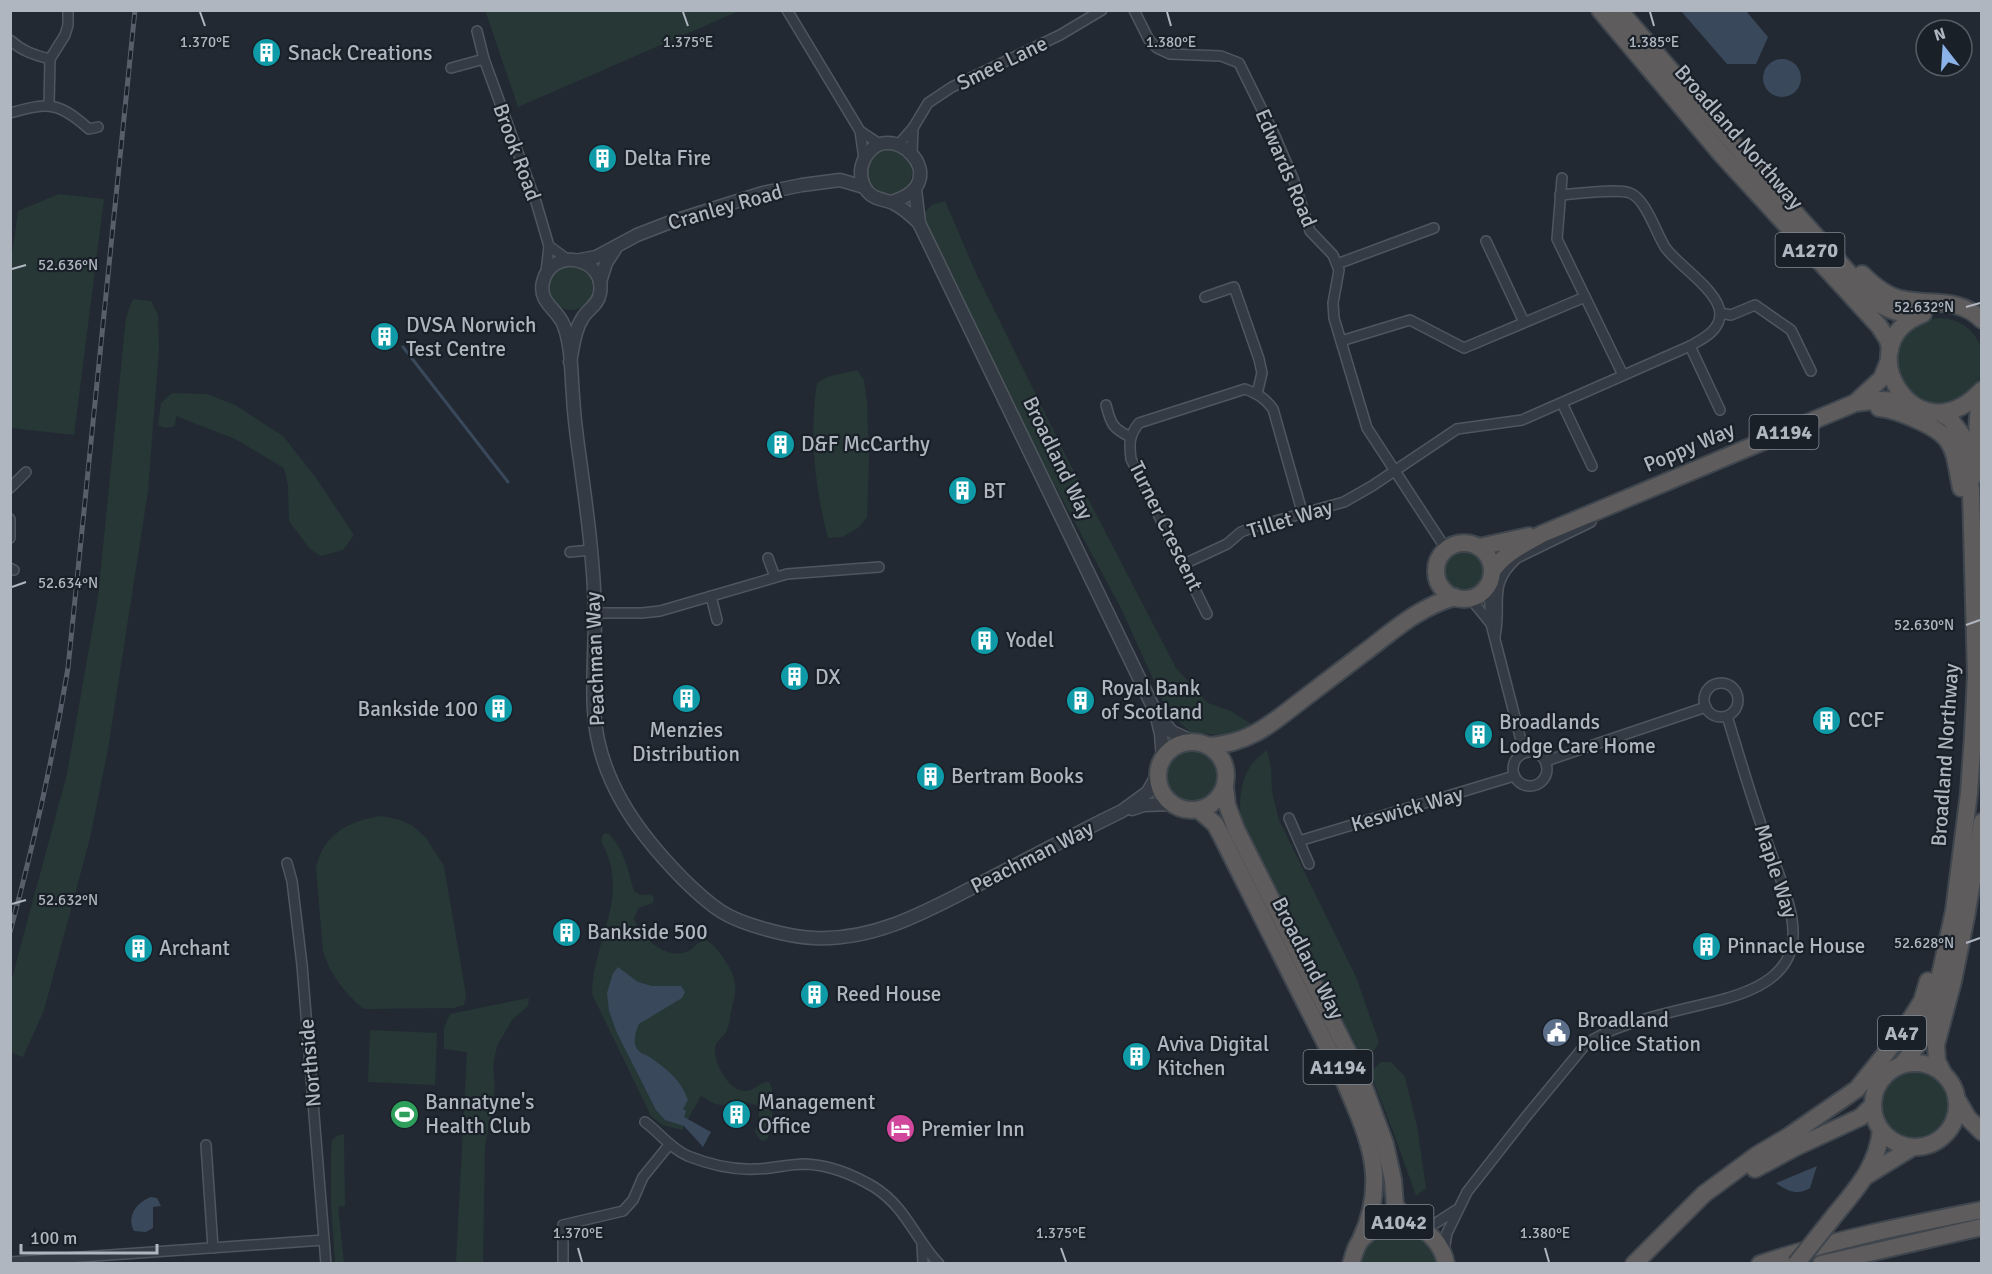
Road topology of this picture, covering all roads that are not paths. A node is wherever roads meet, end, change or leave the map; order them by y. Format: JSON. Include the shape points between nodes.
{"nodes":[{"id":1,"x":68,"y":10,"type":"edge"},
{"id":2,"x":788,"y":10,"type":"edge"},
{"id":3,"x":1102,"y":10,"type":"edge"},
{"id":4,"x":1134,"y":10,"type":"edge"},
{"id":5,"x":1600,"y":10,"type":"edge"},
{"id":6,"x":1619,"y":10,"type":"edge"},
{"id":7,"x":477,"y":31,"type":"dead end"},
{"id":8,"x":10,"y":40,"type":"edge"},
{"id":9,"x":50,"y":59,"type":"junction"},
{"id":10,"x":484,"y":59,"type":"junction"},
{"id":11,"x":451,"y":68,"type":"dead end"},
{"id":12,"x":49,"y":105,"type":"junction"},
{"id":13,"x":10,"y":113,"type":"edge"},
{"id":14,"x":913,"y":128,"type":"junction"},
{"id":15,"x":860,"y":131,"type":"junction"},
{"id":16,"x":87,"y":140,"type":"dead end"},
{"id":17,"x":881,"y":145,"type":"junction"},
{"id":18,"x":898,"y":145,"type":"junction"},
{"id":19,"x":912,"y":153,"type":"junction"},
{"id":20,"x":1744,"y":157,"type":"junction"},
{"id":21,"x":863,"y":164,"type":"junction"},
{"id":22,"x":1562,"y":178,"type":"dead end"},
{"id":23,"x":840,"y":180,"type":"junction"},
{"id":24,"x":864,"y":187,"type":"junction"},
{"id":25,"x":915,"y":189,"type":"junction"},
{"id":26,"x":1560,"y":195,"type":"junction"},
{"id":27,"x":891,"y":202,"type":"junction"},
{"id":28,"x":919,"y":223,"type":"junction"},
{"id":29,"x":1434,"y":228,"type":"dead end"},
{"id":30,"x":1486,"y":241,"type":"dead end"},
{"id":31,"x":549,"y":246,"type":"junction"},
{"id":32,"x":616,"y":248,"type":"junction"},
{"id":33,"x":574,"y":260,"type":"junction"},
{"id":34,"x":1337,"y":264,"type":"junction"},
{"id":35,"x":546,"y":272,"type":"junction"},
{"id":36,"x":600,"y":282,"type":"junction"},
{"id":37,"x":1205,"y":297,"type":"dead end"},
{"id":38,"x":1585,"y":297,"type":"junction"},
{"id":39,"x":1720,"y":313,"type":"junction"},
{"id":40,"x":557,"y":314,"type":"junction"},
{"id":41,"x":1921,"y":314,"type":"junction"},
{"id":42,"x":583,"y":316,"type":"junction"},
{"id":43,"x":1982,"y":320,"type":"edge"},
{"id":44,"x":1524,"y":322,"type":"junction"},
{"id":45,"x":1982,"y":334,"type":"edge"},
{"id":46,"x":1341,"y":341,"type":"junction"},
{"id":47,"x":1690,"y":346,"type":"junction"},
{"id":48,"x":1889,"y":356,"type":"junction"},
{"id":49,"x":570,"y":362,"type":"junction"},
{"id":50,"x":1811,"y":371,"type":"dead end"},
{"id":51,"x":1623,"y":375,"type":"junction"},
{"id":52,"x":1982,"y":391,"type":"edge"},
{"id":53,"x":1257,"y":394,"type":"junction"},
{"id":54,"x":1907,"y":401,"type":"junction"},
{"id":55,"x":1562,"y":403,"type":"junction"},
{"id":56,"x":1855,"y":403,"type":"junction"},
{"id":57,"x":1106,"y":405,"type":"dead end"},
{"id":58,"x":1720,"y":410,"type":"dead end"},
{"id":59,"x":1940,"y":413,"type":"junction"},
{"id":60,"x":1130,"y":437,"type":"junction"},
{"id":61,"x":1714,"y":461,"type":"junction"},
{"id":62,"x":1592,"y":466,"type":"dead end"},
{"id":63,"x":1394,"y":471,"type":"junction"},
{"id":64,"x":26,"y":472,"type":"dead end"},
{"id":65,"x":1982,"y":475,"type":"edge"},
{"id":66,"x":10,"y":488,"type":"edge"},
{"id":67,"x":1642,"y":492,"type":"junction"},
{"id":68,"x":1303,"y":515,"type":"junction"},
{"id":69,"x":10,"y":519,"type":"edge"},
{"id":70,"x":1542,"y":534,"type":"junction"},
{"id":71,"x":10,"y":538,"type":"edge"},
{"id":72,"x":1479,"y":547,"type":"junction"},
{"id":73,"x":591,"y":549,"type":"junction"},
{"id":74,"x":1446,"y":549,"type":"junction"},
{"id":75,"x":570,"y":552,"type":"dead end"},
{"id":76,"x":768,"y":558,"type":"dead end"},
{"id":77,"x":1184,"y":564,"type":"junction"},
{"id":78,"x":879,"y":567,"type":"dead end"},
{"id":79,"x":1436,"y":571,"type":"junction"},
{"id":80,"x":1972,"y":573,"type":"junction"},
{"id":81,"x":775,"y":577,"type":"junction"},
{"id":82,"x":1491,"y":577,"type":"junction"},
{"id":83,"x":711,"y":596,"type":"junction"},
{"id":84,"x":1462,"y":598,"type":"junction"},
{"id":85,"x":595,"y":613,"type":"junction"},
{"id":86,"x":1208,"y":614,"type":"dead end"},
{"id":87,"x":717,"y":620,"type":"dead end"},
{"id":88,"x":1407,"y":620,"type":"junction"},
{"id":89,"x":1491,"y":624,"type":"junction"},
{"id":90,"x":1495,"y":636,"type":"junction"},
{"id":91,"x":1706,"y":707,"type":"junction"},
{"id":92,"x":1156,"y":713,"type":"junction"},
{"id":93,"x":1727,"y":716,"type":"junction"},
{"id":94,"x":1248,"y":738,"type":"junction"},
{"id":95,"x":1201,"y":744,"type":"junction"},
{"id":96,"x":1524,"y":752,"type":"junction"},
{"id":97,"x":1546,"y":761,"type":"junction"},
{"id":98,"x":1160,"y":767,"type":"junction"},
{"id":99,"x":1514,"y":776,"type":"junction"},
{"id":100,"x":1226,"y":781,"type":"junction"},
{"id":101,"x":1172,"y":804,"type":"junction"},
{"id":102,"x":1199,"y":810,"type":"junction"},
{"id":103,"x":1122,"y":811,"type":"junction"},
{"id":104,"x":1289,"y":818,"type":"dead end"},
{"id":105,"x":1982,"y":822,"type":"edge"},
{"id":106,"x":1299,"y":841,"type":"junction"},
{"id":107,"x":1961,"y":852,"type":"junction"},
{"id":108,"x":287,"y":863,"type":"dead end"},
{"id":109,"x":1309,"y":864,"type":"dead end"},
{"id":110,"x":1902,"y":1064,"type":"junction"},
{"id":111,"x":1943,"y":1073,"type":"junction"},
{"id":112,"x":1958,"y":1101,"type":"junction"},
{"id":113,"x":1872,"y":1106,"type":"junction"},
{"id":114,"x":645,"y":1122,"type":"dead end"},
{"id":115,"x":1881,"y":1130,"type":"junction"},
{"id":116,"x":1982,"y":1132,"type":"edge"},
{"id":117,"x":206,"y":1145,"type":"dead end"},
{"id":118,"x":669,"y":1145,"type":"junction"},
{"id":119,"x":1913,"y":1147,"type":"junction"},
{"id":120,"x":1866,"y":1176,"type":"junction"},
{"id":121,"x":1458,"y":1208,"type":"junction"},
{"id":122,"x":1982,"y":1210,"type":"edge"},
{"id":123,"x":1414,"y":1225,"type":"junction"},
{"id":124,"x":1982,"y":1227,"type":"edge"},
{"id":125,"x":1361,"y":1239,"type":"junction"},
{"id":126,"x":324,"y":1240,"type":"junction"},
{"id":127,"x":922,"y":1243,"type":"junction"},
{"id":128,"x":213,"y":1248,"type":"junction"},
{"id":129,"x":1445,"y":1258,"type":"edge"},
{"id":130,"x":10,"y":1262,"type":"edge"},
{"id":131,"x":326,"y":1263,"type":"edge"},
{"id":132,"x":563,"y":1263,"type":"edge"},
{"id":133,"x":922,"y":1263,"type":"edge"},
{"id":134,"x":939,"y":1263,"type":"edge"},
{"id":135,"x":1351,"y":1263,"type":"edge"},
{"id":136,"x":1634,"y":1263,"type":"edge"},
{"id":137,"x":1760,"y":1263,"type":"edge"},
{"id":138,"x":1796,"y":1263,"type":"edge"},
{"id":139,"x":1821,"y":1263,"type":"edge"}],
"edges":[{"from":1,"to":9,"type":"street","via":[[65,34]]},
{"from":2,"to":15,"type":"street"},
{"from":3,"to":14,"type":"street","name":"Smee Lane","via":[[1060,35],[952,87],[928,103]]},
{"from":4,"to":34,"type":"street","name":"Edwards Road","via":[[1157,48],[1170,54],[1221,56],[1239,63],[1293,178],[1310,231]]},
{"from":5,"to":48,"type":"highway","name":"Broadland Northway","number":"A1270","via":[[1722,155],[1879,326],[1888,340]]},
{"from":6,"to":20,"type":"highway","name":"Broadland Northway","number":"A1270"},
{"from":7,"to":10,"type":"street","name":"Brook Road"},
{"from":8,"to":9,"type":"street","via":[[31,54]]},
{"from":9,"to":12,"type":"street"},
{"from":10,"to":11,"type":"street"},
{"from":10,"to":31,"type":"street","name":"Brook Road"},
{"from":12,"to":13,"type":"street"},
{"from":12,"to":16,"type":"street","via":[[94,128]]},
{"from":14,"to":18,"type":"street","name":"Smee Lane"},
{"from":14,"to":19,"type":"street","name":"Smee Lane"},
{"from":15,"to":17,"type":"street"},
{"from":15,"to":21,"type":"street"},
{"from":17,"to":18,"type":"street"},
{"from":17,"to":21,"type":"street","via":[[870,152]]},
{"from":18,"to":19,"type":"street"},
{"from":19,"to":25,"type":"street","name":"Broadland Way","via":[[919,169]]},
{"from":20,"to":41,"type":"highway","name":"Broadland Northway","number":"A1270","via":[[1873,300],[1900,314]]},
{"from":20,"to":43,"type":"highway","via":[[1872,285],[1899,299],[1956,304]]},
{"from":21,"to":23,"type":"street","name":"Cranley Road"},
{"from":21,"to":24,"type":"street"},
{"from":22,"to":26,"type":"street"},
{"from":23,"to":24,"type":"street","name":"Cranley Road"},
{"from":23,"to":32,"type":"street","name":"Cranley Road","via":[[773,191],[705,211],[647,231]]},
{"from":24,"to":27,"type":"street","name":"Broadland Way","via":[[878,200]]},
{"from":25,"to":27,"type":"street","via":[[905,198]]},
{"from":25,"to":28,"type":"street","name":"Broadland Way"},
{"from":26,"to":38,"type":"street","via":[[1557,239]]},
{"from":26,"to":39,"type":"street","via":[[1618,192],[1630,193],[1640,200],[1665,247],[1708,291]]},
{"from":27,"to":28,"type":"street","name":"Broadland Way"},
{"from":28,"to":92,"type":"street","name":"Broadland Way"},
{"from":29,"to":34,"type":"street"},
{"from":30,"to":44,"type":"street"},
{"from":31,"to":33,"type":"street"},
{"from":31,"to":35,"type":"street","name":"Brook Road"},
{"from":32,"to":33,"type":"street","name":"Cranley Road","via":[[596,257]]},
{"from":32,"to":36,"type":"street"},
{"from":33,"to":35,"type":"street","via":[[556,263]]},
{"from":33,"to":36,"type":"street","via":[[590,266]]},
{"from":34,"to":46,"type":"street","via":[[1333,310]]},
{"from":35,"to":40,"type":"street","name":"Peachman Way","via":[[544,300]]},
{"from":36,"to":42,"type":"street","name":"Peachman Way","via":[[597,301]]},
{"from":37,"to":53,"type":"street","via":[[1234,287],[1262,373]]},
{"from":38,"to":44,"type":"street"},
{"from":38,"to":51,"type":"street"},
{"from":39,"to":47,"type":"street","name":"Tillet Way","via":[[1717,325]]},
{"from":39,"to":50,"type":"street","via":[[1731,315],[1755,305],[1791,330]]},
{"from":40,"to":42,"type":"street"},
{"from":40,"to":49,"type":"street","name":"Peachman Way","via":[[565,329]]},
{"from":41,"to":45,"type":"highway","name":"Broadland Northway","via":[[1952,312],[1967,319]]},
{"from":41,"to":48,"type":"highway","name":"Poppy Way","via":[[1901,328]]},
{"from":42,"to":49,"type":"street","name":"Peachman Way"},
{"from":44,"to":46,"type":"street","via":[[1464,348],[1410,320]]},
{"from":46,"to":63,"type":"street","via":[[1367,428]]},
{"from":47,"to":51,"type":"street","name":"Tillet Way"},
{"from":47,"to":58,"type":"street"},
{"from":48,"to":54,"type":"highway","name":"Broadland Northway","via":[[1890,377]]},
{"from":48,"to":56,"type":"highway","name":"Poppy Way","number":"A1194","via":[[1882,378]]},
{"from":49,"to":73,"type":"street","name":"Peachman Way"},
{"from":51,"to":55,"type":"street","name":"Tillet Way"},
{"from":52,"to":59,"type":"highway","via":[[1956,410]]},
{"from":52,"to":65,"type":"highway","via":[[1976,431]]},
{"from":53,"to":60,"type":"street","name":"Turner Crescent","via":[[1245,389],[1139,423]]},
{"from":53,"to":68,"type":"street","via":[[1266,398],[1273,409]]},
{"from":54,"to":56,"type":"highway","name":"Poppy Way","number":"A1194"},
{"from":54,"to":59,"type":"highway","via":[[1928,412]]},
{"from":55,"to":62,"type":"street"},
{"from":55,"to":63,"type":"street","name":"Tillet Way","via":[[1522,420],[1457,429]]},
{"from":56,"to":61,"type":"highway","name":"Poppy Way","number":"A1194"},
{"from":57,"to":60,"type":"street","name":"Turner Crescent","via":[[1115,429]]},
{"from":59,"to":80,"type":"highway","name":"Broadland Northway","via":[[1956,426],[1967,452]]},
{"from":60,"to":77,"type":"street","name":"Turner Crescent","via":[[1131,459]]},
{"from":61,"to":67,"type":"highway","name":"Poppy Way","number":"A1194"},
{"from":61,"to":80,"type":"highway","via":[[1759,451],[1872,407],[1919,421],[1940,431],[1953,451]]},
{"from":63,"to":68,"type":"street","name":"Tillet Way","via":[[1344,502]]},
{"from":63,"to":74,"type":"street"},
{"from":64,"to":66,"type":"street"},
{"from":67,"to":70,"type":"highway","name":"Poppy Way","number":"A1194"},
{"from":67,"to":90,"type":"street","via":[[1508,566],[1496,592]]},
{"from":68,"to":77,"type":"street","name":"Tillet Way","via":[[1241,532],[1227,544]]},
{"from":69,"to":71,"type":"street"},
{"from":70,"to":72,"type":"highway","name":"Poppy Way","number":"A1194"},
{"from":70,"to":82,"type":"highway","name":"Poppy Way","number":"A1194","via":[[1509,553]]},
{"from":72,"to":74,"type":"highway","via":[[1462,543]]},
{"from":72,"to":82,"type":"highway","via":[[1491,561]]},
{"from":73,"to":75,"type":"street"},
{"from":73,"to":85,"type":"street","name":"Peachman Way"},
{"from":74,"to":79,"type":"highway"},
{"from":76,"to":81,"type":"street"},
{"from":77,"to":86,"type":"street","name":"Turner Crescent"},
{"from":78,"to":81,"type":"street"},
{"from":79,"to":84,"type":"highway","via":[[1441,587]]},
{"from":79,"to":88,"type":"highway","via":[[1432,587]]},
{"from":80,"to":107,"type":"highway","name":"Broadland Northway","via":[[1976,675]]},
{"from":81,"to":83,"type":"street"},
{"from":82,"to":84,"type":"highway","via":[[1477,596]]},
{"from":82,"to":89,"type":"street"},
{"from":83,"to":85,"type":"street","via":[[642,614]]},
{"from":83,"to":87,"type":"street"},
{"from":84,"to":88,"type":"highway","via":[[1435,603]]},
{"from":84,"to":89,"type":"street"},
{"from":85,"to":103,"type":"street","name":"Peachman Way","via":[[593,687],[597,735],[618,797],[644,835],[693,889],[723,912],[752,924],[814,938],[850,936],[885,928],[933,908]]},
{"from":88,"to":94,"type":"highway"},
{"from":89,"to":90,"type":"street"},
{"from":90,"to":96,"type":"street"},
{"from":91,"to":93,"type":"street","via":[[1715,716]]},
{"from":91,"to":93,"type":"street","via":[[1704,699],[1710,687],[1719,683],[1730,686],[1738,699]]},
{"from":91,"to":97,"type":"street"},
{"from":92,"to":95,"type":"street","name":"Broadland Way","via":[[1172,732]]},
{"from":92,"to":98,"type":"street","name":"Broadland Way","via":[[1161,734]]},
{"from":93,"to":121,"type":"street","name":"Maple Way","via":[[1793,916],[1794,935],[1786,959],[1776,974],[1752,989],[1619,1028],[1586,1044]]},
{"from":94,"to":95,"type":"highway","via":[[1225,745]]},
{"from":94,"to":100,"type":"highway","via":[[1232,759]]},
{"from":95,"to":98,"type":"highway","via":[[1177,745],[1169,750]]},
{"from":95,"to":100,"type":"highway","via":[[1222,759]]},
{"from":96,"to":97,"type":"street","via":[[1538,753]]},
{"from":96,"to":99,"type":"street","via":[[1514,760]]},
{"from":97,"to":99,"type":"street","via":[[1547,773],[1535,786],[1522,784]]},
{"from":98,"to":101,"type":"highway","via":[[1162,791]]},
{"from":98,"to":103,"type":"street","name":"Peachman Way","via":[[1148,792]]},
{"from":99,"to":106,"type":"street","name":"Keswick Way"},
{"from":100,"to":102,"type":"highway","via":[[1214,803]]},
{"from":100,"to":123,"type":"highway","name":"Broadland Way","number":"A1194","via":[[1227,805],[1236,829],[1360,1076],[1385,1144],[1395,1205]]},
{"from":101,"to":102,"type":"highway"},
{"from":101,"to":103,"type":"street","name":"Peachman Way"},
{"from":102,"to":125,"type":"highway","name":"Broadland Way","number":"A1194","via":[[1220,833],[1357,1111],[1376,1182],[1373,1208]]},
{"from":104,"to":106,"type":"street"},
{"from":105,"to":111,"type":"highway","name":"Broadland Northway","via":[[1953,981],[1936,1044],[1936,1061]]},
{"from":106,"to":109,"type":"street"},
{"from":107,"to":110,"type":"highway","name":"Broadland Northway","via":[[1954,911],[1928,1025],[1921,1041]]},
{"from":107,"to":136,"type":"highway","number":"A47","via":[[1922,1001],[1890,1048],[1857,1089],[1704,1194]]},
{"from":108,"to":126,"type":"street","name":"Northside","via":[[302,965]]},
{"from":110,"to":111,"type":"highway","via":[[1917,1062]]},
{"from":110,"to":113,"type":"highway","via":[[1880,1080]]},
{"from":111,"to":112,"type":"highway"},
{"from":112,"to":116,"type":"highway"},
{"from":112,"to":119,"type":"highway","via":[[1951,1126],[1944,1135],[1935,1142]]},
{"from":113,"to":115,"type":"highway"},
{"from":113,"to":136,"type":"highway","number":"A47","via":[[1861,1117],[1763,1164],[1734,1183]]},
{"from":114,"to":118,"type":"street"},
{"from":115,"to":119,"type":"highway","via":[[1895,1142]]},
{"from":115,"to":120,"type":"highway","via":[[1878,1151]]},
{"from":117,"to":128,"type":"street"},
{"from":118,"to":127,"type":"street","via":[[696,1159],[729,1167],[807,1164],[832,1168],[876,1188],[892,1201],[908,1218]]},
{"from":118,"to":132,"type":"street","via":[[642,1177],[633,1200],[623,1211],[563,1225]]},
{"from":119,"to":120,"type":"highway"},
{"from":120,"to":138,"type":"highway","bridge":true},
{"from":121,"to":123,"type":"street","name":"Maple Way","via":[[1436,1223]]},
{"from":121,"to":129,"type":"street","name":"Maple Way","via":[[1444,1240]]},
{"from":122,"to":137,"type":"highway","via":[[1876,1232]]},
{"from":123,"to":125,"type":"highway","number":"A1042","via":[[1382,1225]]},
{"from":123,"to":129,"type":"highway","number":"A1042","via":[[1431,1234]]},
{"from":124,"to":139,"type":"highway"},
{"from":125,"to":135,"type":"highway","number":"A1042"},
{"from":126,"to":128,"type":"street"},
{"from":126,"to":131,"type":"street","name":"Northside"},
{"from":127,"to":133,"type":"street"},
{"from":127,"to":134,"type":"street"},
{"from":128,"to":130,"type":"street"}]}
